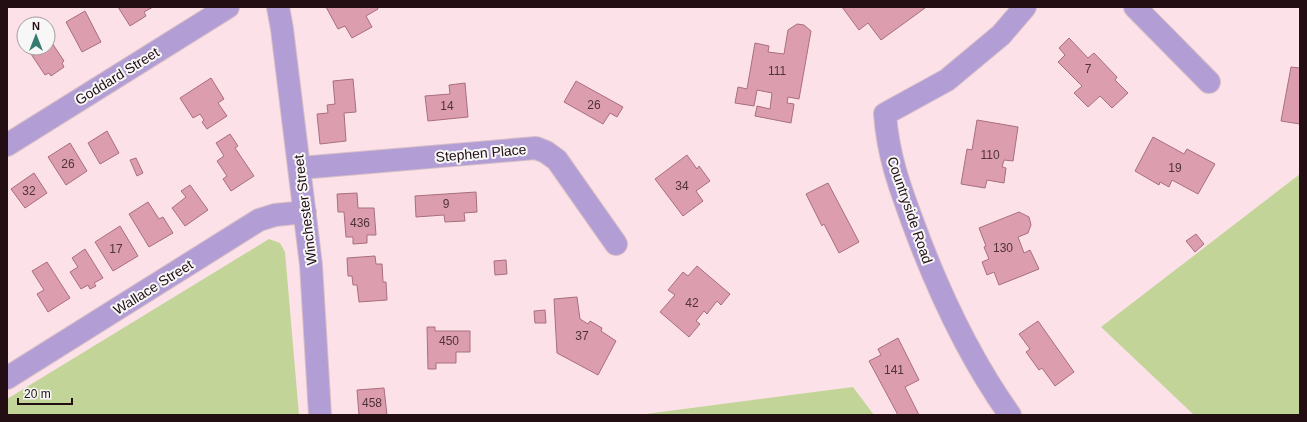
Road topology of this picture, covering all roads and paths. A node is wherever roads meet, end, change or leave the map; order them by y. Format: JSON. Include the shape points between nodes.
{"nodes":[{"id":1,"x":228,"y":7,"type":"edge"},
{"id":2,"x":278,"y":7,"type":"edge"},
{"id":3,"x":1025,"y":7,"type":"edge"},
{"id":4,"x":1135,"y":7,"type":"edge"},
{"id":5,"x":1209,"y":82,"type":"dead end"},
{"id":6,"x":7,"y":146,"type":"edge"},
{"id":7,"x":300,"y":168,"type":"junction"},
{"id":8,"x":305,"y":212,"type":"junction"},
{"id":9,"x":616,"y":244,"type":"dead end"},
{"id":10,"x":7,"y":378,"type":"edge"},
{"id":11,"x":320,"y":415,"type":"edge"},
{"id":12,"x":1010,"y":415,"type":"edge"}],
"edges":[{"from":1,"to":6,"type":"street","name":"Goddard Street"},
{"from":2,"to":7,"type":"street","name":"Winchester Street"},
{"from":3,"to":12,"type":"street","name":"Countryside Road","via":[[1001,35],[947,80],[885,114],[891,162],[926,258],[960,334],[989,385]]},
{"from":4,"to":5,"type":"street"},
{"from":7,"to":8,"type":"street","name":"Winchester Street"},
{"from":7,"to":9,"type":"street","name":"Stephen Place","via":[[536,148],[555,158]]},
{"from":8,"to":10,"type":"street","name":"Wallace Street","via":[[275,215],[254,223]]},
{"from":8,"to":11,"type":"street","name":"Winchester Street","via":[[315,304]]}]}
